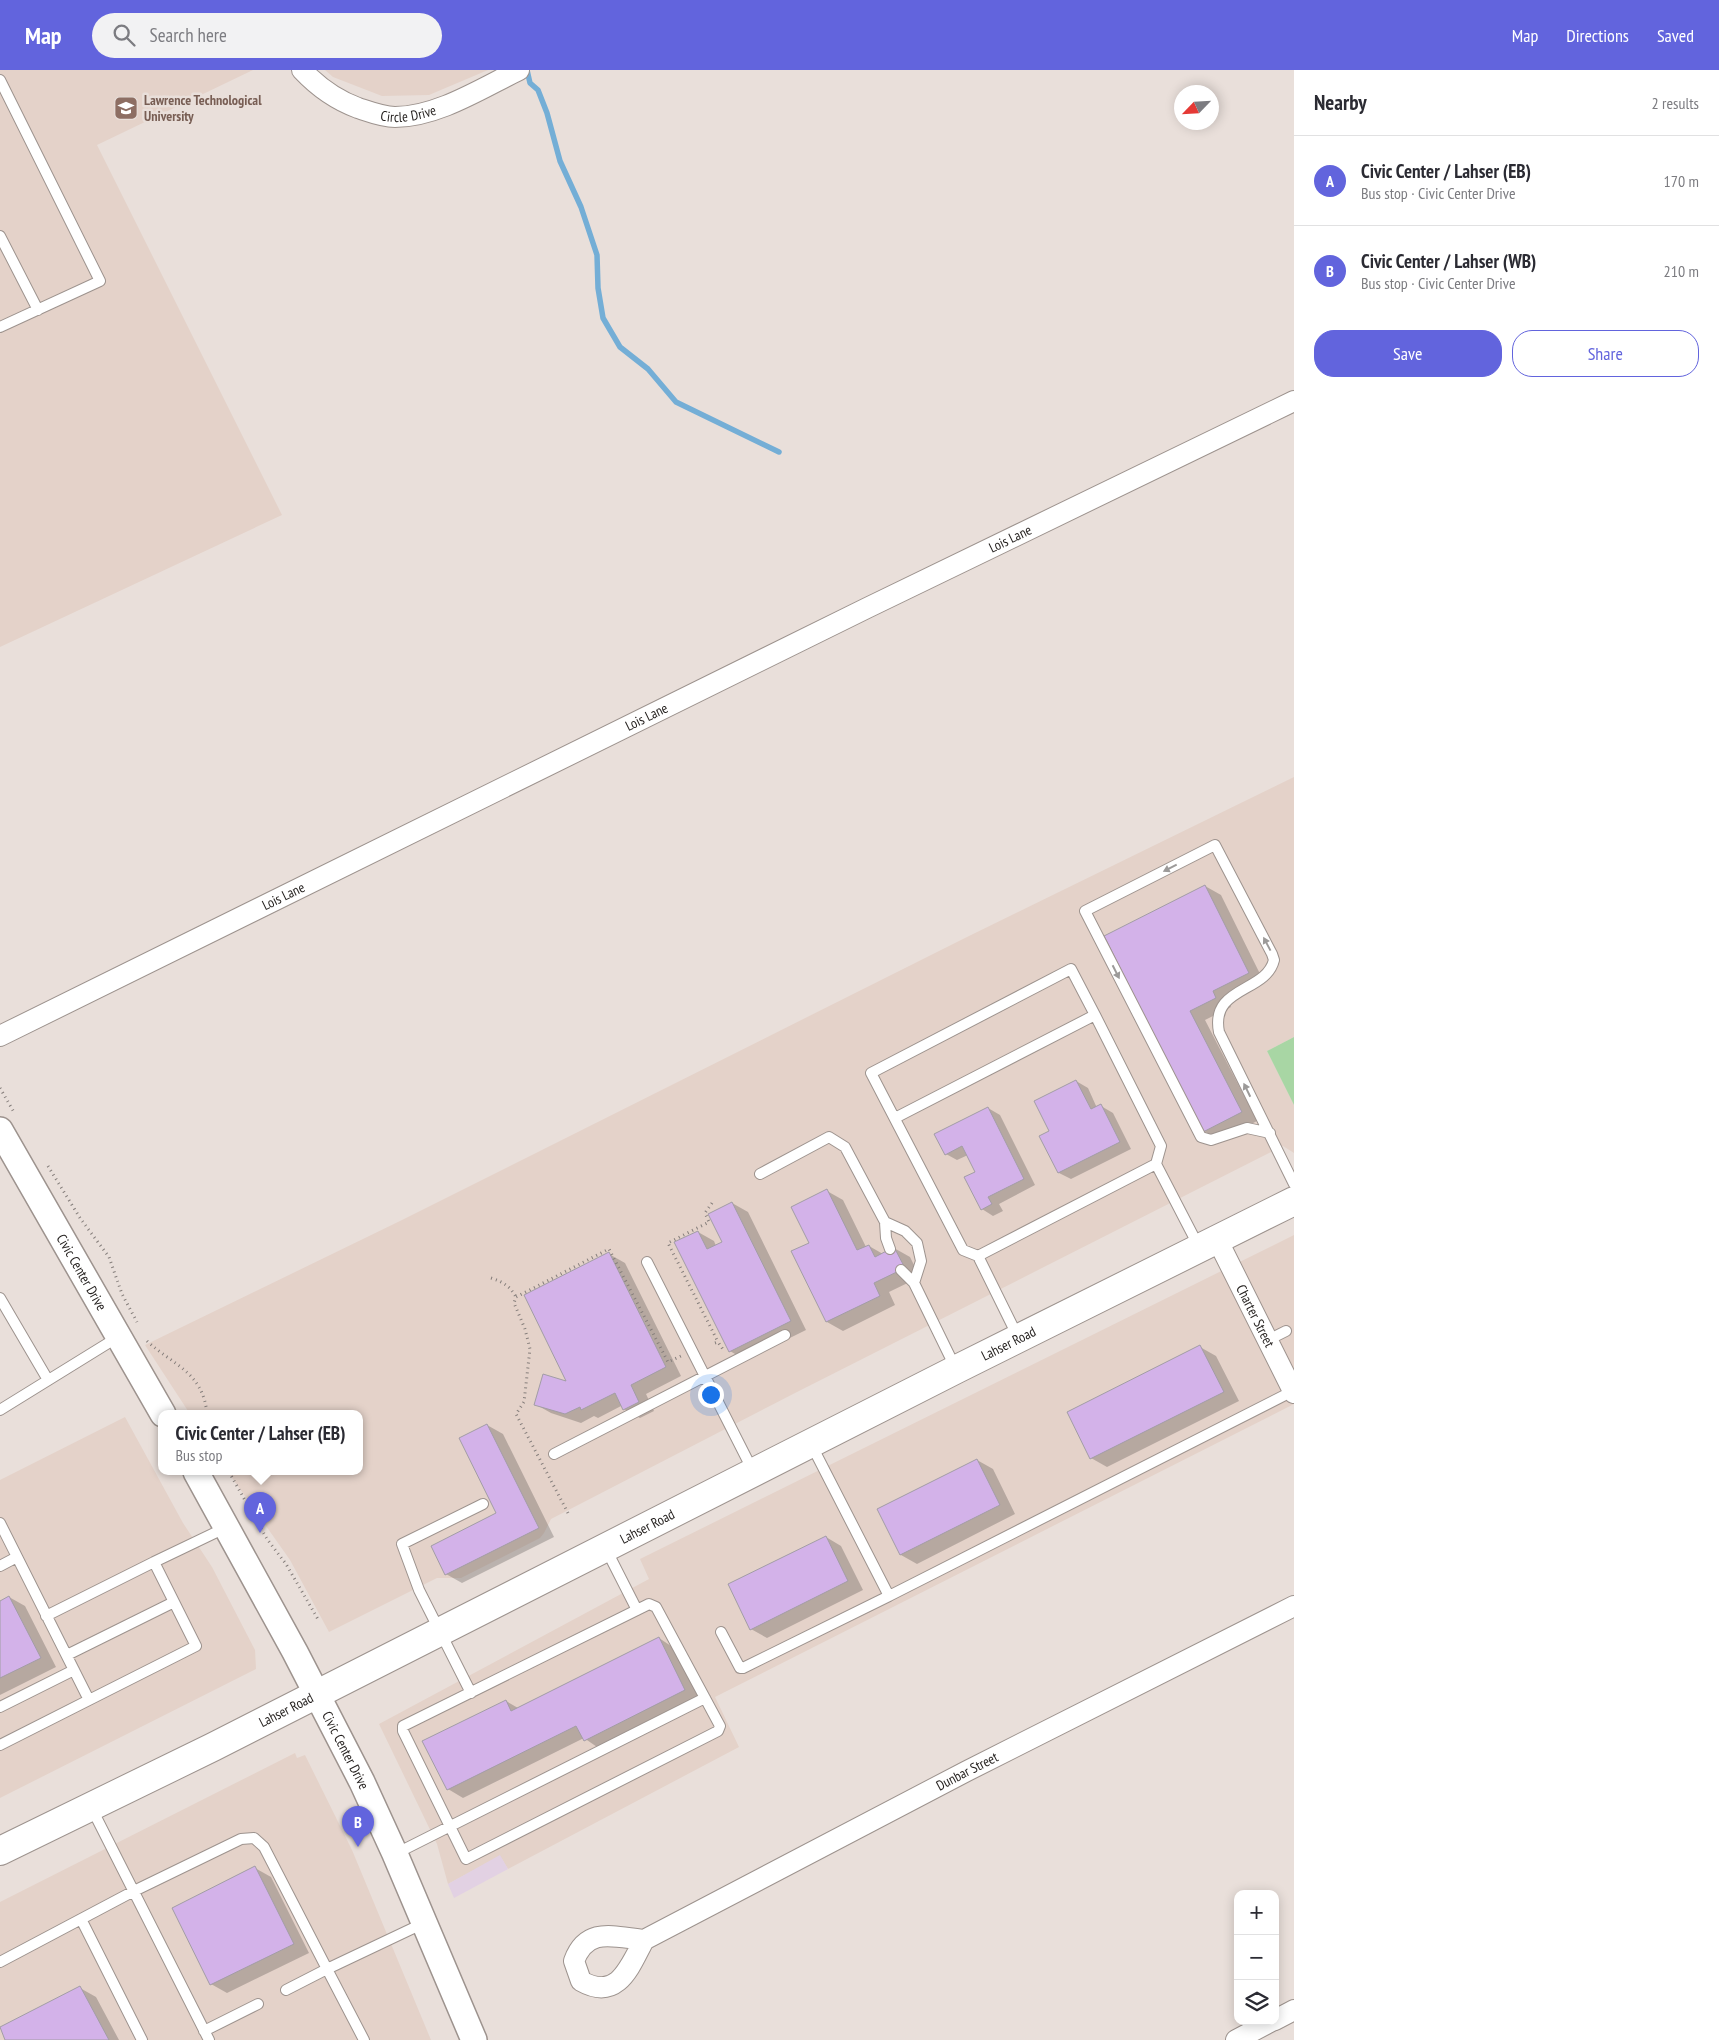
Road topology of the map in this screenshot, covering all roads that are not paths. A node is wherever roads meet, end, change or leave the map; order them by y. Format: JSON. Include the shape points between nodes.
{"nodes":[{"id":1,"x":302,"y":70,"type":"edge"},
{"id":2,"x":519,"y":70,"type":"edge"},
{"id":3,"x":0,"y":80,"type":"edge"},
{"id":4,"x":0,"y":236,"type":"edge"},
{"id":5,"x":38,"y":310,"type":"junction"},
{"id":6,"x":0,"y":327,"type":"edge"},
{"id":7,"x":1294,"y":401,"type":"edge"},
{"id":8,"x":1095,"y":1015,"type":"junction"},
{"id":9,"x":0,"y":1036,"type":"edge"},
{"id":10,"x":894,"y":1118,"type":"junction"},
{"id":11,"x":9,"y":1125,"type":"edge"},
{"id":12,"x":1270,"y":1133,"type":"junction"},
{"id":13,"x":1156,"y":1164,"type":"junction"},
{"id":14,"x":760,"y":1174,"type":"dead end"},
{"id":15,"x":1294,"y":1184,"type":"edge"},
{"id":16,"x":1294,"y":1201,"type":"edge"},
{"id":17,"x":885,"y":1222,"type":"junction"},
{"id":18,"x":1208,"y":1244,"type":"junction"},
{"id":19,"x":890,"y":1249,"type":"dead end"},
{"id":20,"x":978,"y":1256,"type":"junction"},
{"id":21,"x":647,"y":1262,"type":"dead end"},
{"id":22,"x":901,"y":1270,"type":"dead end"},
{"id":23,"x":914,"y":1283,"type":"junction"},
{"id":24,"x":0,"y":1298,"type":"edge"},
{"id":25,"x":1286,"y":1330,"type":"dead end"},
{"id":26,"x":128,"y":1331,"type":"junction"},
{"id":27,"x":785,"y":1335,"type":"dead end"},
{"id":28,"x":1019,"y":1338,"type":"junction"},
{"id":29,"x":1268,"y":1340,"type":"junction"},
{"id":30,"x":957,"y":1370,"type":"junction"},
{"id":31,"x":705,"y":1376,"type":"junction"},
{"id":32,"x":48,"y":1380,"type":"junction"},
{"id":33,"x":1294,"y":1392,"type":"edge"},
{"id":34,"x":0,"y":1410,"type":"edge"},
{"id":35,"x":161,"y":1410,"type":"edge"},
{"id":36,"x":811,"y":1444,"type":"junction"},
{"id":37,"x":554,"y":1454,"type":"dead end"},
{"id":38,"x":754,"y":1472,"type":"junction"},
{"id":39,"x":198,"y":1475,"type":"edge"},
{"id":40,"x":483,"y":1504,"type":"dead end"},
{"id":41,"x":0,"y":1523,"type":"edge"},
{"id":42,"x":226,"y":1527,"type":"junction"},
{"id":43,"x":605,"y":1548,"type":"junction"},
{"id":44,"x":17,"y":1557,"type":"junction"},
{"id":45,"x":154,"y":1562,"type":"junction"},
{"id":46,"x":0,"y":1566,"type":"edge"},
{"id":47,"x":889,"y":1596,"type":"junction"},
{"id":48,"x":174,"y":1602,"type":"junction"},
{"id":49,"x":1294,"y":1606,"type":"edge"},
{"id":50,"x":637,"y":1610,"type":"junction"},
{"id":51,"x":46,"y":1616,"type":"junction"},
{"id":52,"x":720,"y":1632,"type":"dead end"},
{"id":53,"x":439,"y":1633,"type":"junction"},
{"id":54,"x":66,"y":1655,"type":"junction"},
{"id":55,"x":74,"y":1670,"type":"junction"},
{"id":56,"x":317,"y":1693,"type":"junction"},
{"id":57,"x":470,"y":1693,"type":"junction"},
{"id":58,"x":705,"y":1698,"type":"junction"},
{"id":59,"x":89,"y":1700,"type":"junction"},
{"id":60,"x":0,"y":1707,"type":"edge"},
{"id":61,"x":0,"y":1745,"type":"edge"},
{"id":62,"x":91,"y":1805,"type":"junction"},
{"id":63,"x":450,"y":1828,"type":"junction"},
{"id":64,"x":0,"y":1851,"type":"edge"},
{"id":65,"x":395,"y":1854,"type":"junction"},
{"id":66,"x":134,"y":1891,"type":"junction"},
{"id":67,"x":81,"y":1919,"type":"junction"},
{"id":68,"x":424,"y":1923,"type":"junction"},
{"id":69,"x":644,"y":1940,"type":"dead end"},
{"id":70,"x":0,"y":1962,"type":"edge"},
{"id":71,"x":327,"y":1969,"type":"junction"},
{"id":72,"x":286,"y":1990,"type":"dead end"},
{"id":73,"x":258,"y":2004,"type":"dead end"},
{"id":74,"x":1294,"y":2010,"type":"edge"},
{"id":75,"x":1279,"y":2018,"type":"edge"},
{"id":76,"x":1264,"y":2025,"type":"edge"},
{"id":77,"x":207,"y":2035,"type":"edge"},
{"id":78,"x":142,"y":2040,"type":"edge"},
{"id":79,"x":364,"y":2040,"type":"edge"},
{"id":80,"x":474,"y":2040,"type":"edge"},
{"id":81,"x":1236,"y":2040,"type":"edge"}],
"edges":[{"from":1,"to":2,"type":"street","name":"Circle Drive","via":[[328,94],[371,113],[393,118],[434,110]]},
{"from":3,"to":5,"type":"lane","via":[[100,281]]},
{"from":4,"to":5,"type":"lane"},
{"from":5,"to":6,"type":"lane"},
{"from":7,"to":9,"type":"street","name":"Lois Lane"},
{"from":8,"to":10,"type":"lane"},
{"from":8,"to":10,"type":"lane","via":[[1072,969],[871,1073]]},
{"from":8,"to":13,"type":"lane","via":[[1162,1146]]},
{"from":10,"to":20,"type":"lane","via":[[963,1250]]},
{"from":11,"to":26,"type":"street","name":"Civic Center Drive"},
{"from":12,"to":12,"type":"lane","one_way":true,"via":[[1218,1024],[1222,1007],[1228,999],[1268,972],[1274,960],[1215,845],[1085,911],[1197,1134],[1211,1140],[1247,1128]]},
{"from":12,"to":15,"type":"lane"},
{"from":13,"to":18,"type":"lane"},
{"from":13,"to":20,"type":"lane"},
{"from":14,"to":17,"type":"lane","via":[[829,1137],[845,1147]]},
{"from":16,"to":18,"type":"main road","name":"Lahser Road"},
{"from":17,"to":19,"type":"lane"},
{"from":17,"to":23,"type":"lane","via":[[905,1231],[916,1243],[921,1261]]},
{"from":18,"to":28,"type":"main road","name":"Lahser Road"},
{"from":18,"to":29,"type":"street","name":"Charter Street"},
{"from":20,"to":28,"type":"lane"},
{"from":21,"to":31,"type":"lane"},
{"from":22,"to":23,"type":"lane"},
{"from":23,"to":30,"type":"lane"},
{"from":24,"to":32,"type":"lane"},
{"from":25,"to":29,"type":"lane"},
{"from":26,"to":32,"type":"lane"},
{"from":26,"to":35,"type":"street","name":"Civic Center Drive"},
{"from":27,"to":31,"type":"lane"},
{"from":28,"to":30,"type":"main road","name":"Lahser Road"},
{"from":29,"to":33,"type":"street","name":"Charter Street"},
{"from":30,"to":36,"type":"main road","name":"Lahser Road"},
{"from":31,"to":37,"type":"lane"},
{"from":31,"to":38,"type":"lane"},
{"from":32,"to":34,"type":"lane"},
{"from":33,"to":47,"type":"lane"},
{"from":36,"to":38,"type":"main road","name":"Lahser Road"},
{"from":36,"to":47,"type":"lane"},
{"from":38,"to":43,"type":"main road","name":"Lahser Road"},
{"from":39,"to":42,"type":"street","name":"Civic Center Drive"},
{"from":40,"to":53,"type":"lane","via":[[402,1544],[410,1570]]},
{"from":41,"to":44,"type":"lane"},
{"from":42,"to":45,"type":"lane"},
{"from":42,"to":56,"type":"street","name":"Civic Center Drive"},
{"from":43,"to":50,"type":"lane"},
{"from":43,"to":53,"type":"main road","name":"Lahser Road"},
{"from":44,"to":46,"type":"lane"},
{"from":44,"to":51,"type":"lane"},
{"from":45,"to":48,"type":"lane"},
{"from":45,"to":51,"type":"lane"},
{"from":47,"to":52,"type":"lane","via":[[743,1668],[740,1668]]},
{"from":48,"to":54,"type":"lane"},
{"from":48,"to":59,"type":"lane","via":[[196,1646]]},
{"from":49,"to":69,"type":"street","name":"Dunbar Street","via":[[967,1771]]},
{"from":50,"to":57,"type":"lane"},
{"from":50,"to":58,"type":"lane","via":[[649,1604],[656,1607]]},
{"from":51,"to":54,"type":"lane"},
{"from":53,"to":56,"type":"main road","name":"Lahser Road"},
{"from":53,"to":57,"type":"lane"},
{"from":54,"to":55,"type":"lane"},
{"from":55,"to":59,"type":"lane"},
{"from":55,"to":60,"type":"lane"},
{"from":56,"to":62,"type":"main road","name":"Lahser Road"},
{"from":56,"to":65,"type":"street","name":"Civic Center Drive"},
{"from":57,"to":63,"type":"lane","via":[[403,1726],[403,1732]]},
{"from":58,"to":63,"type":"lane"},
{"from":58,"to":63,"type":"lane","via":[[720,1726],[718,1731],[701,1740],[466,1859]]},
{"from":59,"to":61,"type":"lane"},
{"from":62,"to":64,"type":"main road","name":"Lahser Road"},
{"from":62,"to":66,"type":"lane"},
{"from":63,"to":65,"type":"lane"},
{"from":65,"to":68,"type":"street","name":"Civic Center Drive"},
{"from":66,"to":67,"type":"lane"},
{"from":66,"to":71,"type":"lane","via":[[241,1839],[254,1838],[264,1847]]},
{"from":66,"to":77,"type":"lane"},
{"from":67,"to":70,"type":"lane"},
{"from":67,"to":78,"type":"lane"},
{"from":68,"to":71,"type":"lane"},
{"from":68,"to":80,"type":"street","name":"Civic Center Drive"},
{"from":71,"to":72,"type":"lane"},
{"from":71,"to":79,"type":"lane"},
{"from":73,"to":77,"type":"lane"},
{"from":74,"to":75,"type":"street"},
{"from":76,"to":81,"type":"street"}]}
